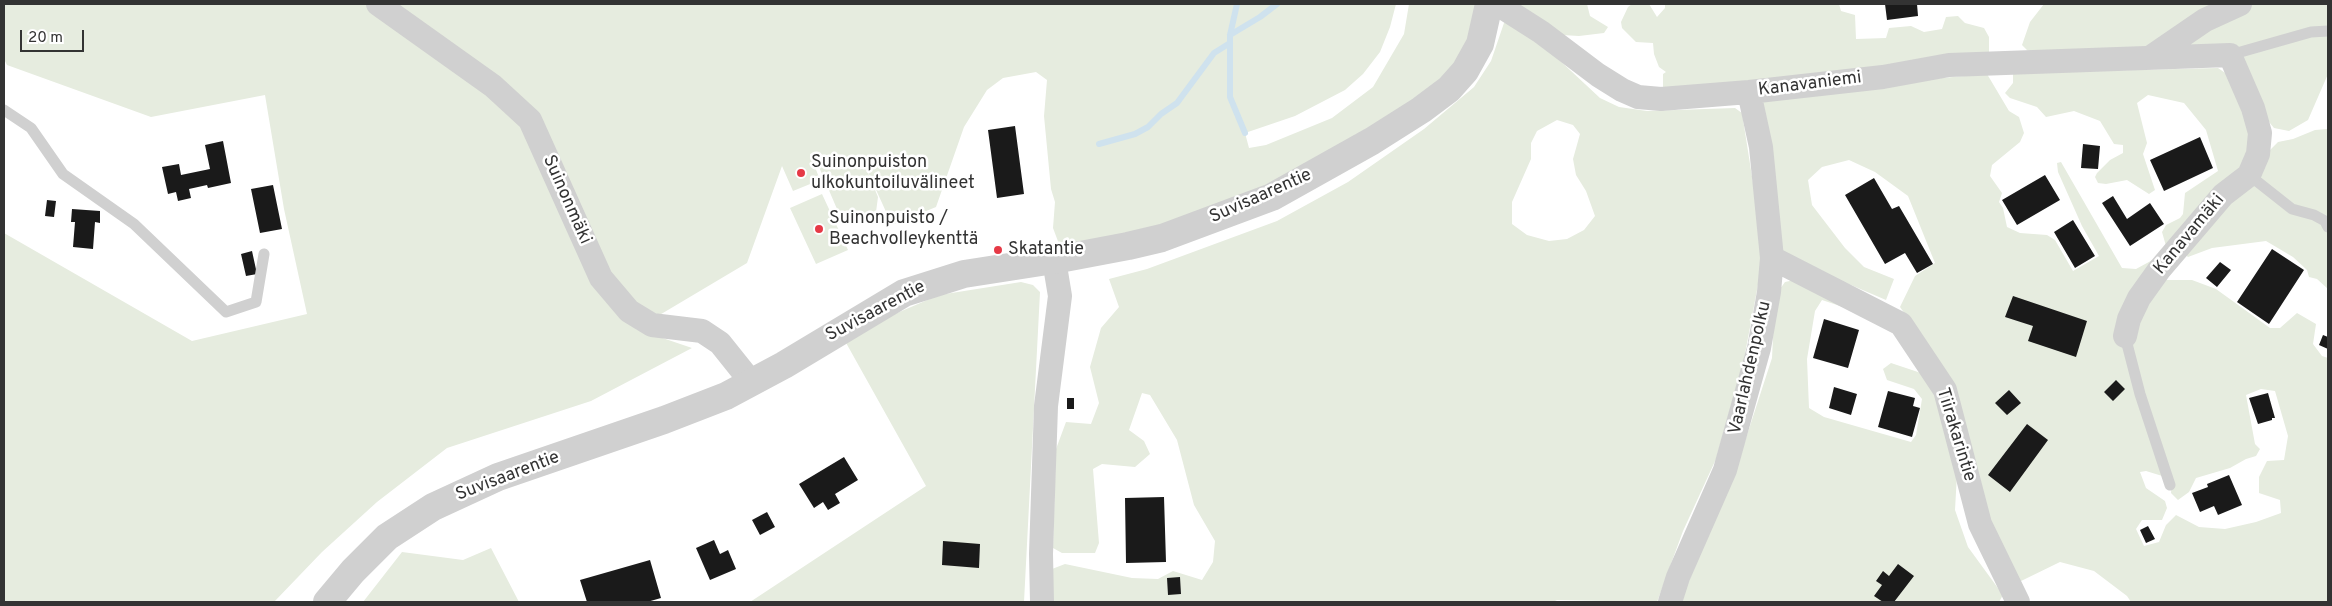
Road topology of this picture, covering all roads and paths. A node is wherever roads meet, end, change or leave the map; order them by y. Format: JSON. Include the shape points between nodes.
{"nodes":[{"id":1,"x":378,"y":4,"type":"edge"},
{"id":2,"x":1489,"y":4,"type":"edge"},
{"id":3,"x":1497,"y":4,"type":"edge"},
{"id":4,"x":2240,"y":4,"type":"edge"},
{"id":5,"x":2328,"y":30,"type":"edge"},
{"id":6,"x":2230,"y":55,"type":"junction"},
{"id":7,"x":2151,"y":57,"type":"junction"},
{"id":8,"x":1749,"y":92,"type":"junction"},
{"id":9,"x":4,"y":110,"type":"edge"},
{"id":10,"x":2249,"y":175,"type":"junction"},
{"id":11,"x":2328,"y":227,"type":"edge"},
{"id":12,"x":264,"y":254,"type":"dead end"},
{"id":13,"x":1772,"y":258,"type":"junction"},
{"id":14,"x":1054,"y":260,"type":"junction"},
{"id":15,"x":2125,"y":336,"type":"joint"},
{"id":16,"x":752,"y":383,"type":"junction"},
{"id":17,"x":2170,"y":485,"type":"dead end"},
{"id":18,"x":327,"y":602,"type":"edge"},
{"id":19,"x":1042,"y":602,"type":"edge"},
{"id":20,"x":1670,"y":602,"type":"edge"},
{"id":21,"x":2018,"y":602,"type":"edge"}],
"edges":[{"from":1,"to":16,"type":"street","name":"Suinonmäki","via":[[493,86],[530,120],[601,278],[629,311],[652,325],[702,331],[720,344]]},
{"from":2,"to":14,"type":"street","name":"Suvisaarentie","via":[[1480,44],[1466,71],[1421,110],[1372,141],[1272,197],[1223,216],[1145,242]]},
{"from":3,"to":8,"type":"street","name":"Kanavaniemi","via":[[1541,32],[1598,76],[1638,96],[1661,99]]},
{"from":4,"to":7,"type":"street","via":[[2205,20]]},
{"from":5,"to":6,"type":"lane","via":[[2310,32]]},
{"from":6,"to":7,"type":"street","name":"Kanavaniemi"},
{"from":6,"to":10,"type":"street","via":[[2260,133],[2258,154]]},
{"from":7,"to":8,"type":"street","name":"Kanavaniemi","via":[[1949,65]]},
{"from":8,"to":13,"type":"street","name":"Vaarlahdenpolku","via":[[1761,147]]},
{"from":9,"to":12,"type":"lane","via":[[31,128],[63,174],[134,224],[226,312],[256,302]]},
{"from":10,"to":11,"type":"lane","via":[[2292,209],[2314,215],[2326,221]]},
{"from":10,"to":15,"type":"street","name":"Kanavamäki","via":[[2223,195],[2159,270],[2128,319]]},
{"from":13,"to":20,"type":"street","name":"Vaarlahdenpolku","via":[[1759,348],[1744,408],[1725,470]]},
{"from":13,"to":21,"type":"street","name":"Tiirakarintie","via":[[1901,324],[1945,390],[1980,524]]},
{"from":14,"to":16,"type":"street","name":"Suvisaarentie","via":[[933,282],[904,294]]},
{"from":14,"to":19,"type":"street","via":[[1060,296],[1046,406]]},
{"from":15,"to":17,"type":"lane"},
{"from":16,"to":18,"type":"street","name":"Suvisaarentie","via":[[664,420],[498,478],[433,507],[387,537]]}]}
